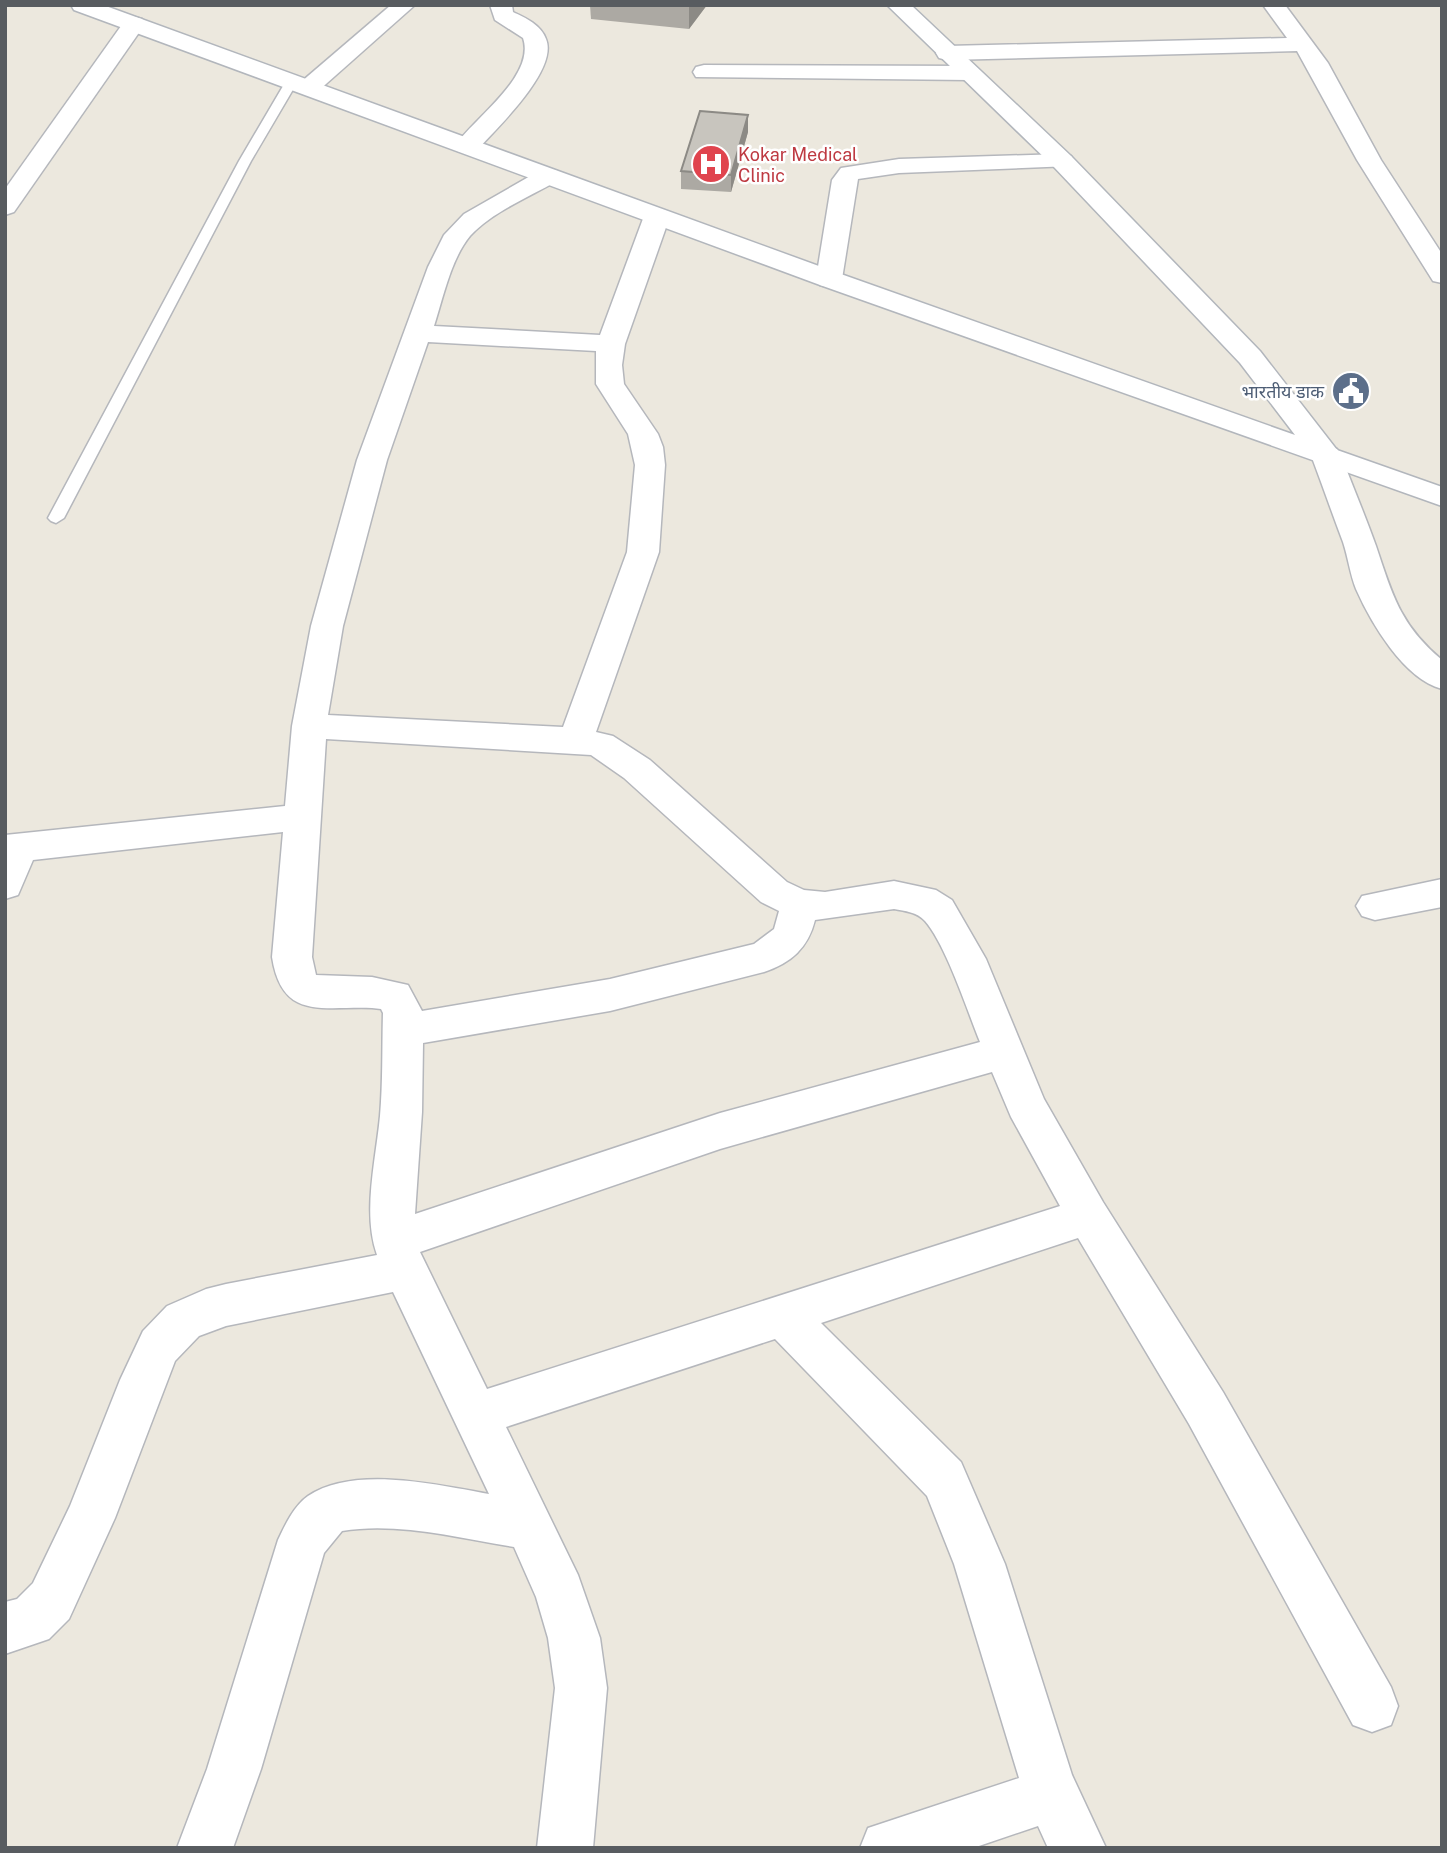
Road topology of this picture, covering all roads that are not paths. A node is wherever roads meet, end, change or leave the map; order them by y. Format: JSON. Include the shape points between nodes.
{"nodes":[{"id":1,"x":404,"y":5,"type":"edge"},
{"id":2,"x":501,"y":5,"type":"edge"},
{"id":3,"x":898,"y":5,"type":"edge"},
{"id":4,"x":1274,"y":5,"type":"edge"},
{"id":5,"x":84,"y":6,"type":"edge"},
{"id":6,"x":134,"y":24,"type":"junction"},
{"id":7,"x":1303,"y":44,"type":"junction"},
{"id":8,"x":947,"y":52,"type":"junction"},
{"id":9,"x":704,"y":72,"type":"dead end"},
{"id":10,"x":969,"y":73,"type":"junction"},
{"id":11,"x":300,"y":84,"type":"junction"},
{"id":12,"x":467,"y":146,"type":"junction"},
{"id":13,"x":1062,"y":161,"type":"junction"},
{"id":14,"x":548,"y":176,"type":"junction"},
{"id":15,"x":5,"y":207,"type":"edge"},
{"id":16,"x":657,"y":216,"type":"junction"},
{"id":17,"x":1442,"y":275,"type":"edge"},
{"id":18,"x":829,"y":279,"type":"junction"},
{"id":19,"x":417,"y":333,"type":"junction"},
{"id":20,"x":611,"y":344,"type":"junction"},
{"id":21,"x":1325,"y":455,"type":"junction"},
{"id":22,"x":1442,"y":497,"type":"edge"},
{"id":23,"x":56,"y":518,"type":"dead end"},
{"id":24,"x":1442,"y":678,"type":"edge"},
{"id":25,"x":309,"y":726,"type":"junction"},
{"id":26,"x":576,"y":740,"type":"junction"},
{"id":27,"x":302,"y":817,"type":"junction"},
{"id":28,"x":11,"y":849,"type":"edge"},
{"id":29,"x":5,"y":885,"type":"edge"},
{"id":30,"x":1442,"y":893,"type":"edge"},
{"id":31,"x":799,"y":904,"type":"junction"},
{"id":32,"x":1375,"y":906,"type":"dead end"},
{"id":33,"x":403,"y":1030,"type":"junction"},
{"id":34,"x":1005,"y":1052,"type":"junction"},
{"id":35,"x":1088,"y":1216,"type":"junction"},
{"id":36,"x":399,"y":1256,"type":"junction"},
{"id":37,"x":782,"y":1315,"type":"junction"},
{"id":38,"x":475,"y":1415,"type":"junction"},
{"id":39,"x":529,"y":1525,"type":"junction"},
{"id":40,"x":5,"y":1628,"type":"edge"},
{"id":41,"x":1372,"y":1706,"type":"dead end"},
{"id":42,"x":1053,"y":1794,"type":"junction"},
{"id":43,"x":205,"y":1848,"type":"edge"},
{"id":44,"x":565,"y":1848,"type":"edge"},
{"id":45,"x":888,"y":1848,"type":"edge"},
{"id":46,"x":1077,"y":1848,"type":"edge"}],
"edges":[{"from":1,"to":11,"type":"street"},
{"from":2,"to":12,"type":"street","via":[[503,15],[529,30],[536,41],[536,62]]},
{"from":3,"to":8,"type":"street"},
{"from":4,"to":7,"type":"street"},
{"from":5,"to":6,"type":"street"},
{"from":6,"to":11,"type":"street"},
{"from":6,"to":15,"type":"street"},
{"from":7,"to":8,"type":"street"},
{"from":7,"to":17,"type":"street"},
{"from":8,"to":10,"type":"street"},
{"from":9,"to":10,"type":"street"},
{"from":10,"to":13,"type":"street"},
{"from":11,"to":12,"type":"street"},
{"from":11,"to":23,"type":"lane","via":[[245,161]]},
{"from":12,"to":14,"type":"street"},
{"from":13,"to":18,"type":"street","via":[[899,166],[850,173],[844,180]]},
{"from":13,"to":21,"type":"street","via":[[1250,357]]},
{"from":14,"to":16,"type":"street"},
{"from":14,"to":19,"type":"street","via":[[472,219],[457,235]]},
{"from":16,"to":18,"type":"street"},
{"from":16,"to":20,"type":"street"},
{"from":18,"to":21,"type":"street"},
{"from":19,"to":20,"type":"street"},
{"from":19,"to":25,"type":"street","via":[[372,460],[327,626]]},
{"from":20,"to":26,"type":"street","via":[[610,384],[648,447],[643,552]]},
{"from":21,"to":22,"type":"street"},
{"from":21,"to":24,"type":"street","via":[[1372,588],[1398,635]]},
{"from":25,"to":26,"type":"street"},
{"from":25,"to":27,"type":"street"},
{"from":26,"to":31,"type":"street","via":[[601,745],[637,769],[774,892]]},
{"from":27,"to":28,"type":"street"},
{"from":27,"to":33,"type":"street","via":[[292,957],[295,976],[306,990],[375,991],[394,996],[403,1012]]},
{"from":28,"to":29,"type":"street"},
{"from":30,"to":32,"type":"street"},
{"from":31,"to":33,"type":"street","via":[[794,932],[783,946],[764,957],[610,995]]},
{"from":31,"to":34,"type":"street","via":[[825,906],[894,895],[923,900],[938,911],[967,959]]},
{"from":33,"to":36,"type":"street","via":[[393,1207]]},
{"from":34,"to":35,"type":"street","via":[[1026,1105]]},
{"from":34,"to":36,"type":"street","via":[[720,1131]]},
{"from":35,"to":37,"type":"street"},
{"from":35,"to":41,"type":"street","via":[[1206,1408]]},
{"from":36,"to":38,"type":"street"},
{"from":36,"to":40,"type":"street","via":[[206,1310],[183,1321],[159,1346],[90,1518],[51,1601],[31,1621]]},
{"from":37,"to":38,"type":"street"},
{"from":37,"to":42,"type":"street","via":[[944,1479],[963,1521]]},
{"from":38,"to":39,"type":"street"},
{"from":39,"to":43,"type":"street","via":[[403,1506],[357,1504],[327,1512],[303,1540],[234,1769]]},
{"from":39,"to":44,"type":"street","via":[[560,1593],[574,1638],[581,1688]]},
{"from":42,"to":45,"type":"street"},
{"from":42,"to":46,"type":"street"}]}
